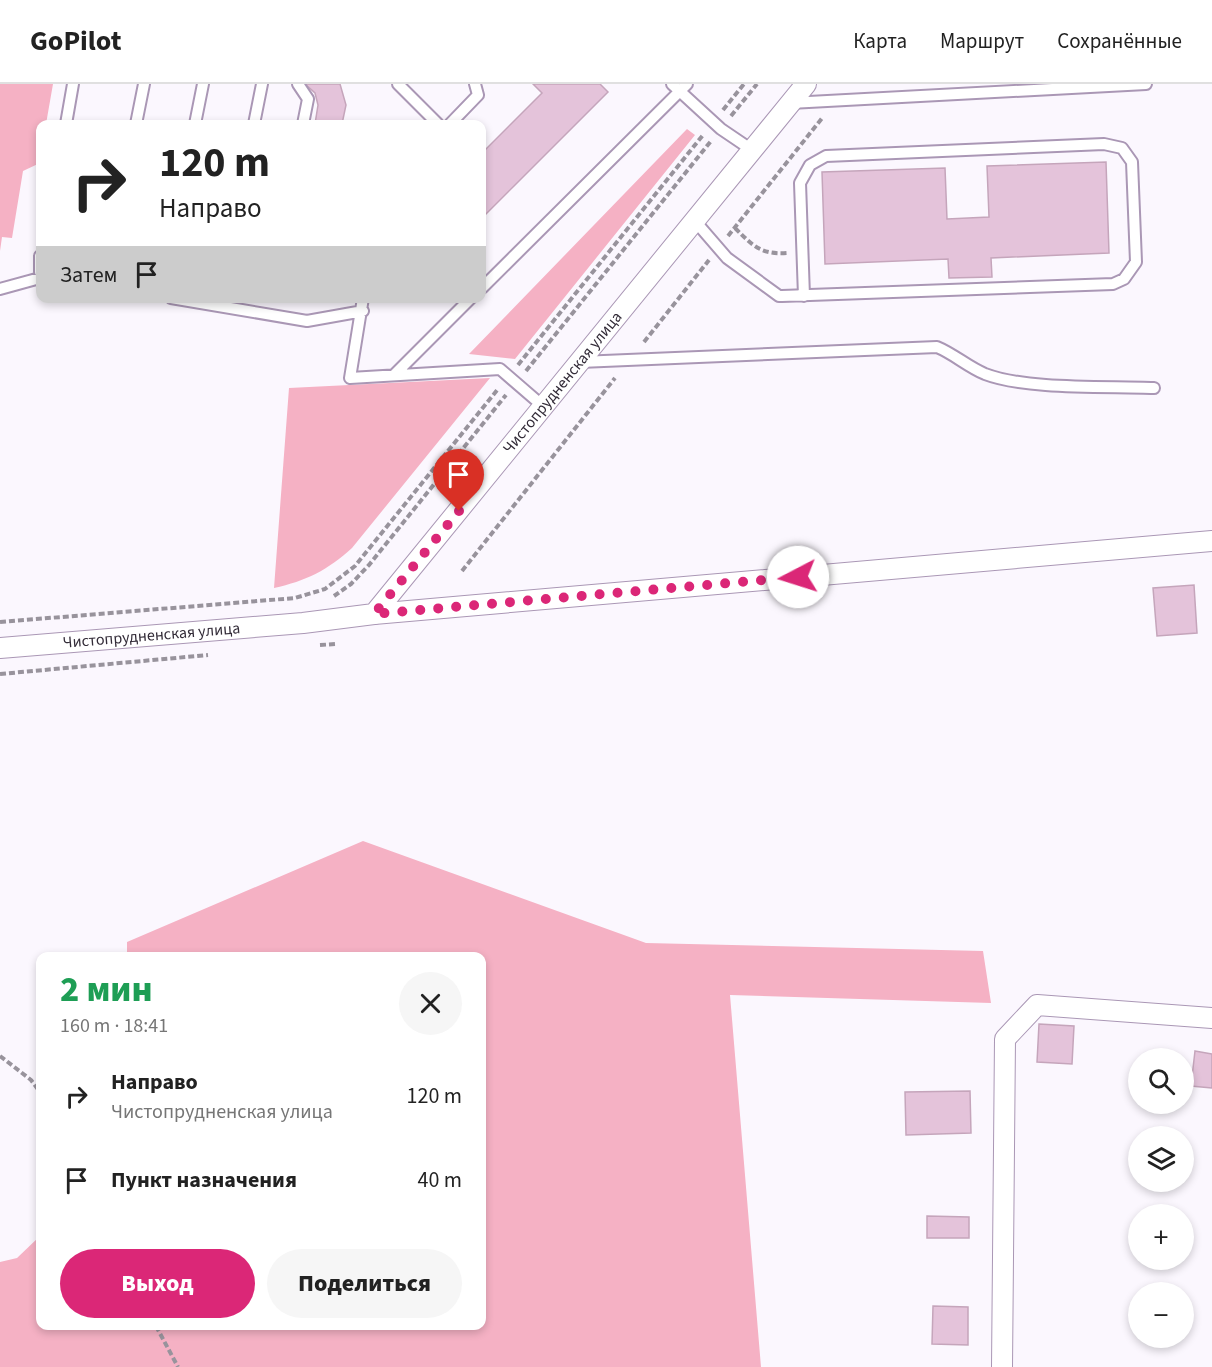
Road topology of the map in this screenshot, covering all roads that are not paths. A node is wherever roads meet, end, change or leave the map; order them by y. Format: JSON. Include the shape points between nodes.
{"nodes":[{"id":1,"x":73,"y":84,"type":"edge"},
{"id":2,"x":144,"y":84,"type":"edge"},
{"id":3,"x":203,"y":84,"type":"edge"},
{"id":4,"x":262,"y":84,"type":"edge"},
{"id":5,"x":298,"y":84,"type":"edge"},
{"id":6,"x":398,"y":84,"type":"edge"},
{"id":7,"x":475,"y":84,"type":"edge"},
{"id":8,"x":806,"y":84,"type":"edge"},
{"id":9,"x":1146,"y":84,"type":"edge"},
{"id":10,"x":680,"y":87,"type":"edge"},
{"id":11,"x":790,"y":103,"type":"junction"},
{"id":12,"x":67,"y":120,"type":"edge"},
{"id":13,"x":137,"y":120,"type":"edge"},
{"id":14,"x":196,"y":120,"type":"edge"},
{"id":15,"x":255,"y":120,"type":"edge"},
{"id":16,"x":304,"y":120,"type":"edge"},
{"id":17,"x":434,"y":120,"type":"edge"},
{"id":18,"x":454,"y":120,"type":"edge"},
{"id":19,"x":752,"y":150,"type":"junction"},
{"id":20,"x":695,"y":221,"type":"junction"},
{"id":21,"x":36,"y":279,"type":"edge"},
{"id":22,"x":486,"y":284,"type":"edge"},
{"id":23,"x":0,"y":289,"type":"edge"},
{"id":24,"x":804,"y":296,"type":"junction"},
{"id":25,"x":201,"y":303,"type":"edge"},
{"id":26,"x":363,"y":303,"type":"edge"},
{"id":27,"x":466,"y":303,"type":"edge"},
{"id":28,"x":363,"y":311,"type":"junction"},
{"id":29,"x":580,"y":362,"type":"junction"},
{"id":30,"x":394,"y":375,"type":"junction"},
{"id":31,"x":1154,"y":388,"type":"dead end"},
{"id":32,"x":544,"y":407,"type":"junction"},
{"id":33,"x":1212,"y":541,"type":"edge"},
{"id":34,"x":374,"y":614,"type":"junction"},
{"id":35,"x":0,"y":648,"type":"edge"},
{"id":36,"x":1212,"y":1018,"type":"edge"},
{"id":37,"x":1002,"y":1367,"type":"edge"}],
"edges":[{"from":1,"to":12,"type":"lane"},
{"from":2,"to":13,"type":"lane"},
{"from":3,"to":14,"type":"lane"},
{"from":4,"to":15,"type":"lane"},
{"from":5,"to":16,"type":"lane","via":[[308,99]]},
{"from":6,"to":17,"type":"lane"},
{"from":7,"to":18,"type":"lane","via":[[478,95]]},
{"from":8,"to":11,"type":"street","name":"Чистопрудненская улица"},
{"from":9,"to":11,"type":"lane"},
{"from":10,"to":19,"type":"lane","via":[[717,126]]},
{"from":10,"to":22,"type":"lane"},
{"from":11,"to":19,"type":"street","name":"Чистопрудненская улица"},
{"from":19,"to":20,"type":"street","name":"Чистопрудненская улица"},
{"from":20,"to":24,"type":"lane","via":[[718,249],[776,295]]},
{"from":20,"to":29,"type":"street","name":"Чистопрудненская улица"},
{"from":21,"to":23,"type":"lane"},
{"from":24,"to":24,"type":"lane","via":[[800,183],[810,165],[826,156],[1104,144],[1122,148],[1132,162],[1136,262],[1124,279],[1113,284]]},
{"from":25,"to":28,"type":"lane","via":[[307,321]]},
{"from":26,"to":28,"type":"lane"},
{"from":27,"to":30,"type":"lane"},
{"from":28,"to":30,"type":"lane","via":[[350,378]]},
{"from":29,"to":31,"type":"lane","via":[[937,347],[983,373],[1011,382]]},
{"from":29,"to":32,"type":"street","name":"Чистопрудненская улица"},
{"from":30,"to":32,"type":"lane","via":[[500,369]]},
{"from":32,"to":34,"type":"street","name":"Чистопрудненская улица"},
{"from":33,"to":34,"type":"street"},
{"from":34,"to":35,"type":"street","name":"Чистопрудненская улица"},
{"from":36,"to":37,"type":"street","via":[[1037,1005],[1005,1039]]}]}
